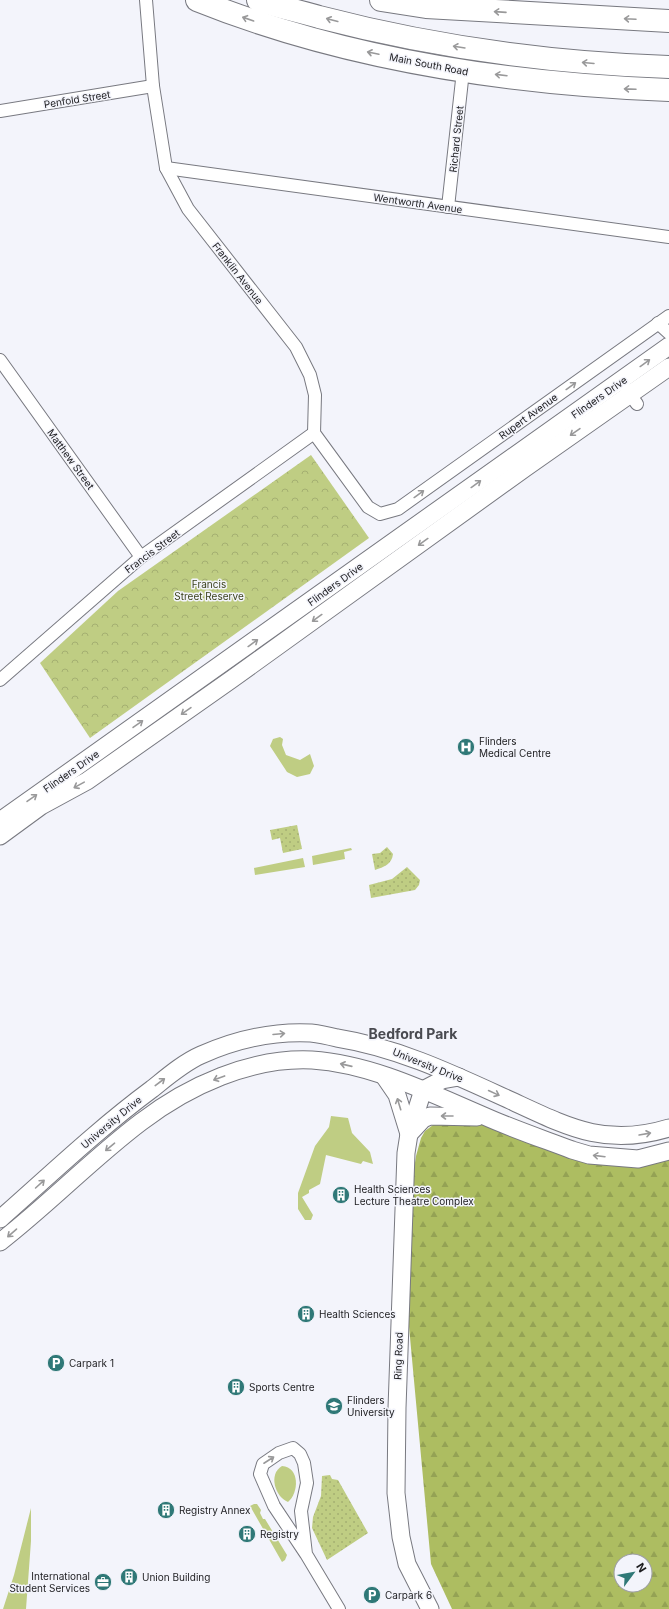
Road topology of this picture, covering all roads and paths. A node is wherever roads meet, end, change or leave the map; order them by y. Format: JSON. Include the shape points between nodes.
{"nodes":[{"id":1,"x":146,"y":0,"type":"edge"},
{"id":2,"x":197,"y":0,"type":"edge"},
{"id":3,"x":258,"y":0,"type":"edge"},
{"id":4,"x":381,"y":0,"type":"edge"},
{"id":5,"x":669,"y":21,"type":"edge"},
{"id":6,"x":669,"y":67,"type":"edge"},
{"id":7,"x":463,"y":71,"type":"junction"},
{"id":8,"x":153,"y":86,"type":"junction"},
{"id":9,"x":669,"y":90,"type":"edge"},
{"id":10,"x":0,"y":111,"type":"edge"},
{"id":11,"x":166,"y":168,"type":"junction"},
{"id":12,"x":448,"y":207,"type":"junction"},
{"id":13,"x":669,"y":236,"type":"edge"},
{"id":14,"x":669,"y":316,"type":"edge"},
{"id":15,"x":658,"y":324,"type":"junction"},
{"id":16,"x":669,"y":333,"type":"edge"},
{"id":17,"x":669,"y":346,"type":"edge"},
{"id":18,"x":0,"y":360,"type":"edge"},
{"id":19,"x":669,"y":367,"type":"edge"},
{"id":20,"x":629,"y":393,"type":"junction"},
{"id":21,"x":314,"y":433,"type":"junction"},
{"id":22,"x":449,"y":513,"type":"junction"},
{"id":23,"x":142,"y":557,"type":"junction"},
{"id":24,"x":0,"y":680,"type":"edge"},
{"id":25,"x":1,"y":819,"type":"edge"},
{"id":26,"x":0,"y":836,"type":"edge"},
{"id":27,"x":323,"y":1035,"type":"junction"},
{"id":28,"x":384,"y":1076,"type":"junction"},
{"id":29,"x":459,"y":1077,"type":"junction"},
{"id":30,"x":423,"y":1090,"type":"junction"},
{"id":31,"x":486,"y":1117,"type":"junction"},
{"id":32,"x":669,"y":1128,"type":"edge"},
{"id":33,"x":409,"y":1134,"type":"junction"},
{"id":34,"x":669,"y":1151,"type":"edge"},
{"id":35,"x":0,"y":1219,"type":"edge"},
{"id":36,"x":0,"y":1242,"type":"edge"},
{"id":37,"x":306,"y":1554,"type":"junction"},
{"id":38,"x":339,"y":1609,"type":"edge"},
{"id":39,"x":430,"y":1609,"type":"edge"}],
"edges":[{"from":1,"to":8,"type":"street","name":"Franklin Avenue"},
{"from":7,"to":2,"type":"highway","name":"Main South Road","one_way":true,"via":[[370,53],[295,34]]},
{"from":6,"to":3,"type":"highway","one_way":true,"via":[[533,58],[425,42],[344,24]]},
{"from":5,"to":4,"type":"highway","one_way":true,"via":[[426,7]]},
{"from":9,"to":7,"type":"highway","name":"Main South Road","one_way":true,"via":[[608,88]]},
{"from":7,"to":12,"type":"street","name":"Richard Street"},
{"from":8,"to":10,"type":"street","name":"Penfold Street"},
{"from":8,"to":11,"type":"street","name":"Franklin Avenue"},
{"from":11,"to":12,"type":"street","name":"Wentworth Avenue"},
{"from":11,"to":21,"type":"street","name":"Franklin Avenue","via":[[188,209],[296,347],[310,375],[315,395]]},
{"from":12,"to":13,"type":"street","name":"Wentworth Avenue"},
{"from":14,"to":15,"type":"street","name":"Rupert Avenue"},
{"from":15,"to":16,"type":"street"},
{"from":21,"to":15,"type":"street","name":"Rupert Avenue","one_way":true,"via":[[368,507],[380,514],[386,514],[398,509]]},
{"from":20,"to":17,"type":"street","name":"Flinders Drive","one_way":true},
{"from":18,"to":23,"type":"street","name":"Matthew Street"},
{"from":19,"to":20,"type":"street","name":"Flinders Drive"},
{"from":20,"to":22,"type":"street","name":"Flinders Drive"},
{"from":21,"to":23,"type":"street","name":"Francis Street"},
{"from":25,"to":22,"type":"street","name":"Flinders Drive","one_way":true},
{"from":22,"to":26,"type":"street","name":"Flinders Drive","one_way":true,"via":[[87,781],[41,806]]},
{"from":23,"to":24,"type":"street","name":"Francis Street"},
{"from":27,"to":29,"type":"street","name":"University Drive","via":[[380,1046]]},
{"from":27,"to":30,"type":"street","via":[[350,1047],[384,1055],[406,1064],[419,1079]]},
{"from":35,"to":27,"type":"street","name":"University Drive","one_way":true,"via":[[107,1125],[174,1072],[200,1055],[263,1035]]},
{"from":28,"to":30,"type":"street","name":"University Drive"},
{"from":33,"to":28,"type":"street","one_way":true,"via":[[397,1095]]},
{"from":28,"to":36,"type":"street","name":"University Drive","one_way":true,"via":[[332,1062],[297,1061],[247,1069],[209,1082],[142,1121]]},
{"from":29,"to":30,"type":"street","via":[[442,1080]]},
{"from":29,"to":32,"type":"street","name":"University Drive","one_way":true,"via":[[579,1131],[620,1137]]},
{"from":30,"to":31,"type":"street","name":"University Drive"},
{"from":30,"to":33,"type":"street","name":"Ring Road"},
{"from":31,"to":33,"type":"street","one_way":true,"via":[[430,1116],[423,1119]]},
{"from":34,"to":31,"type":"street","name":"University Drive","one_way":true,"via":[[638,1159],[589,1155]]},
{"from":33,"to":39,"type":"street","name":"Ring Road","via":[[402,1251],[396,1493],[407,1564]]},
{"from":37,"to":37,"type":"street","one_way":true,"via":[[274,1506],[260,1474],[262,1464],[293,1448],[307,1471],[301,1512]]},
{"from":37,"to":38,"type":"street"}]}
